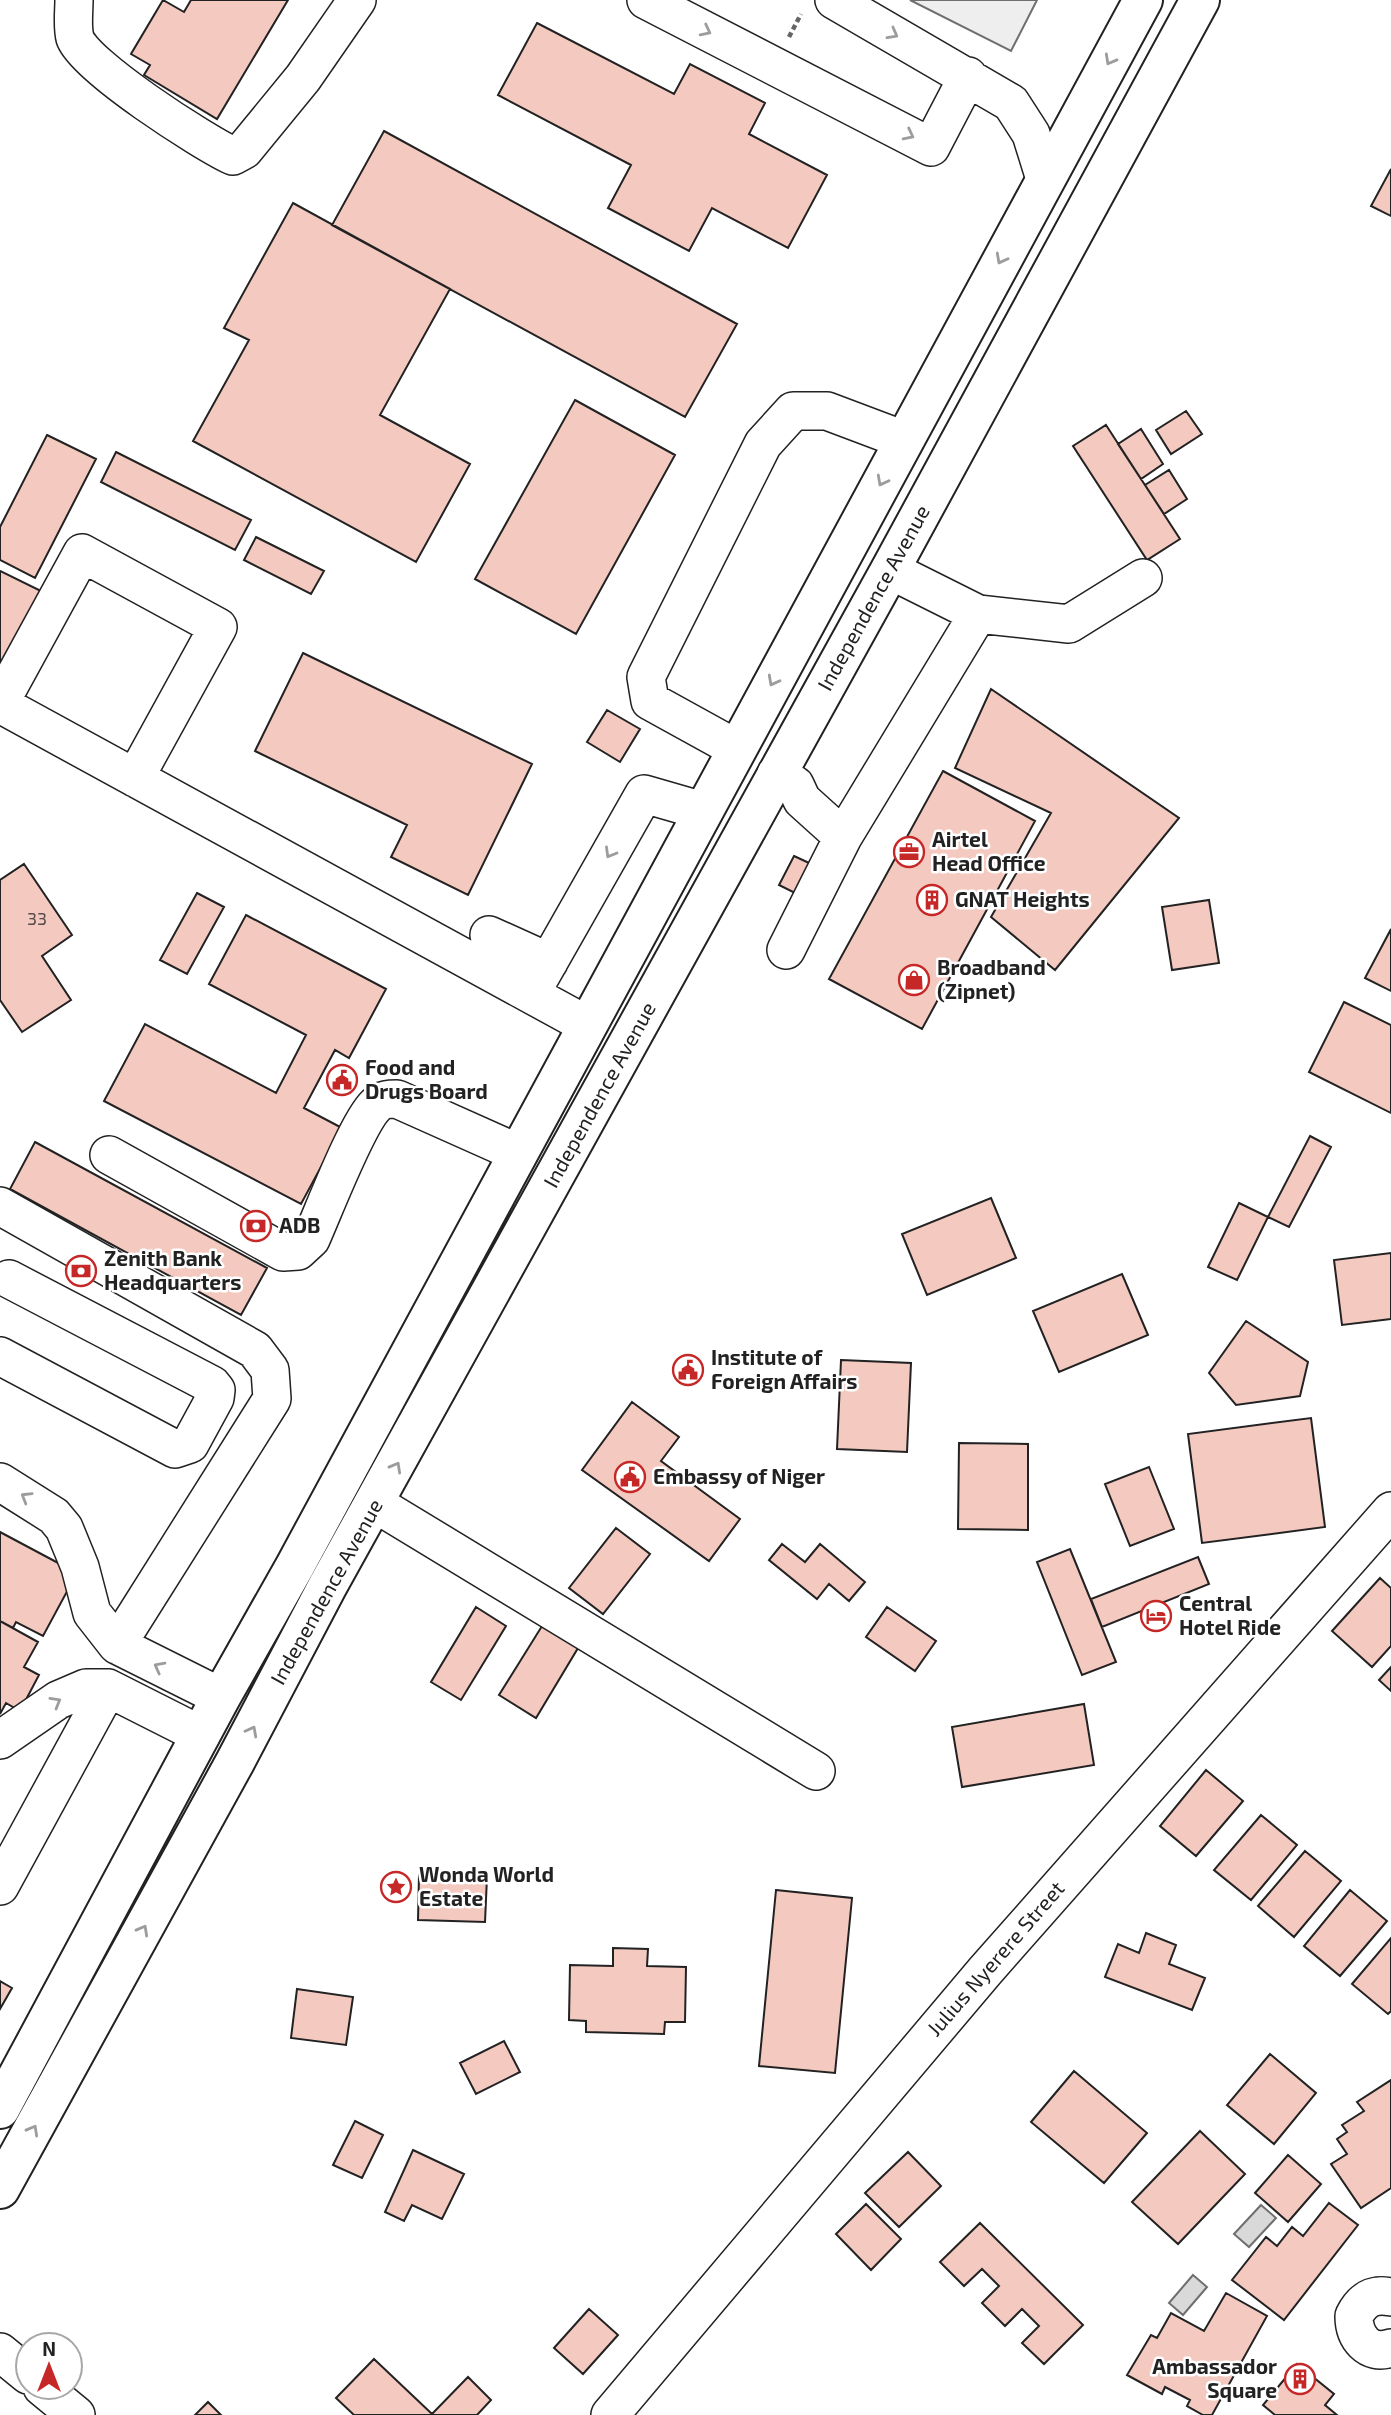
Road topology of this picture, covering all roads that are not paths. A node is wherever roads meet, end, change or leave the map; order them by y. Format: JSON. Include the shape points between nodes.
{"nodes":[{"id":1,"x":74,"y":0,"type":"edge"},
{"id":2,"x":357,"y":0,"type":"edge"},
{"id":3,"x":646,"y":0,"type":"edge"},
{"id":4,"x":834,"y":0,"type":"edge"},
{"id":5,"x":1143,"y":0,"type":"edge"},
{"id":6,"x":1200,"y":0,"type":"edge"},
{"id":7,"x":968,"y":76,"type":"junction"},
{"id":8,"x":1045,"y":179,"type":"junction"},
{"id":9,"x":904,"y":440,"type":"junction"},
{"id":10,"x":890,"y":570,"type":"junction"},
{"id":11,"x":1143,"y":578,"type":"dead end"},
{"id":12,"x":978,"y":614,"type":"junction"},
{"id":13,"x":0,"y":704,"type":"edge"},
{"id":14,"x":737,"y":749,"type":"junction"},
{"id":15,"x":776,"y":774,"type":"junction"},
{"id":16,"x":135,"y":778,"type":"junction"},
{"id":17,"x":704,"y":811,"type":"junction"},
{"id":18,"x":843,"y":837,"type":"junction"},
{"id":19,"x":489,"y":935,"type":"dead end"},
{"id":20,"x":786,"y":950,"type":"dead end"},
{"id":21,"x":549,"y":962,"type":"junction"},
{"id":22,"x":531,"y":993,"type":"junction"},
{"id":23,"x":587,"y":1025,"type":"junction"},
{"id":24,"x":518,"y":1153,"type":"junction"},
{"id":25,"x":109,"y":1155,"type":"dead end"},
{"id":26,"x":0,"y":1206,"type":"edge"},
{"id":27,"x":34,"y":1224,"type":"junction"},
{"id":28,"x":4,"y":1288,"type":"edge"},
{"id":29,"x":0,"y":1356,"type":"edge"},
{"id":30,"x":0,"y":1482,"type":"edge"},
{"id":31,"x":376,"y":1504,"type":"junction"},
{"id":32,"x":1391,"y":1511,"type":"edge"},
{"id":33,"x":117,"y":1645,"type":"junction"},
{"id":34,"x":108,"y":1688,"type":"junction"},
{"id":35,"x":221,"y":1697,"type":"junction"},
{"id":36,"x":201,"y":1735,"type":"junction"},
{"id":37,"x":0,"y":1740,"type":"edge"},
{"id":38,"x":816,"y":1771,"type":"dead end"},
{"id":39,"x":0,"y":1886,"type":"edge"},
{"id":40,"x":0,"y":2109,"type":"edge"},
{"id":41,"x":0,"y":2189,"type":"edge"},
{"id":42,"x":1391,"y":2297,"type":"edge"},
{"id":43,"x":1391,"y":2348,"type":"edge"},
{"id":44,"x":0,"y":2352,"type":"edge"},
{"id":45,"x":14,"y":2364,"type":"edge"},
{"id":46,"x":59,"y":2401,"type":"edge"},
{"id":47,"x":76,"y":2415,"type":"edge"},
{"id":48,"x":610,"y":2415,"type":"edge"}],
"edges":[{"from":1,"to":2,"type":"street","via":[[75,38],[92,61],[156,109],[233,156],[244,150],[303,78]]},
{"from":3,"to":7,"type":"street","one_way":true,"via":[[931,147]]},
{"from":4,"to":7,"type":"street","one_way":true},
{"from":5,"to":8,"type":"main road","name":"Independence Avenue","one_way":true},
{"from":6,"to":10,"type":"main road","name":"Independence Avenue"},
{"from":7,"to":8,"type":"street","via":[[1011,103],[1031,134]]},
{"from":8,"to":9,"type":"main road","name":"Independence Avenue","one_way":true},
{"from":9,"to":14,"type":"main road","name":"Independence Avenue","one_way":true},
{"from":9,"to":14,"type":"street","via":[[827,411],[793,411],[763,443],[646,677],[650,701]]},
{"from":10,"to":12,"type":"street"},
{"from":10,"to":15,"type":"main road","name":"Independence Avenue"},
{"from":11,"to":12,"type":"street","via":[[1069,624]]},
{"from":12,"to":18,"type":"street"},
{"from":13,"to":16,"type":"street"},
{"from":13,"to":16,"type":"street","via":[[82,554],[218,627]]},
{"from":14,"to":17,"type":"main road","name":"Independence Avenue"},
{"from":15,"to":18,"type":"street","via":[[795,785],[802,800]]},
{"from":31,"to":15,"type":"main road","name":"Independence Avenue","one_way":true},
{"from":16,"to":22,"type":"street"},
{"from":17,"to":21,"type":"street","one_way":true,"via":[[644,794]]},
{"from":17,"to":23,"type":"main road","name":"Independence Avenue"},
{"from":18,"to":20,"type":"street"},
{"from":19,"to":21,"type":"street"},
{"from":21,"to":22,"type":"street"},
{"from":22,"to":23,"type":"street"},
{"from":23,"to":24,"type":"main road","name":"Independence Avenue"},
{"from":24,"to":25,"type":"street","via":[[397,1099],[385,1100],[376,1105],[360,1132],[311,1239],[298,1251],[283,1252]]},
{"from":24,"to":35,"type":"main road","name":"Independence Avenue"},
{"from":26,"to":27,"type":"street"},
{"from":27,"to":28,"type":"street"},
{"from":27,"to":33,"type":"street","via":[[255,1350],[270,1370],[272,1399]]},
{"from":28,"to":29,"type":"street","via":[[212,1385],[215,1398],[190,1444],[176,1449]]},
{"from":33,"to":30,"type":"street","one_way":true,"via":[[92,1613],[64,1528],[54,1516]]},
{"from":31,"to":38,"type":"street"},
{"from":41,"to":31,"type":"main road","name":"Independence Avenue","one_way":true},
{"from":32,"to":48,"type":"street","name":"Julius Nyerere Street","via":[[985,1971]]},
{"from":35,"to":33,"type":"street","one_way":true},
{"from":34,"to":36,"type":"street"},
{"from":37,"to":34,"type":"street","one_way":true,"via":[[58,1700],[86,1688]]},
{"from":34,"to":39,"type":"street"},
{"from":35,"to":36,"type":"main road","name":"Independence Avenue"},
{"from":36,"to":40,"type":"main road","name":"Independence Avenue"},
{"from":42,"to":43,"type":"street","via":[[1367,2299],[1354,2316],[1358,2337],[1365,2345]]},
{"from":44,"to":45,"type":"street"},
{"from":46,"to":47,"type":"street"}]}
